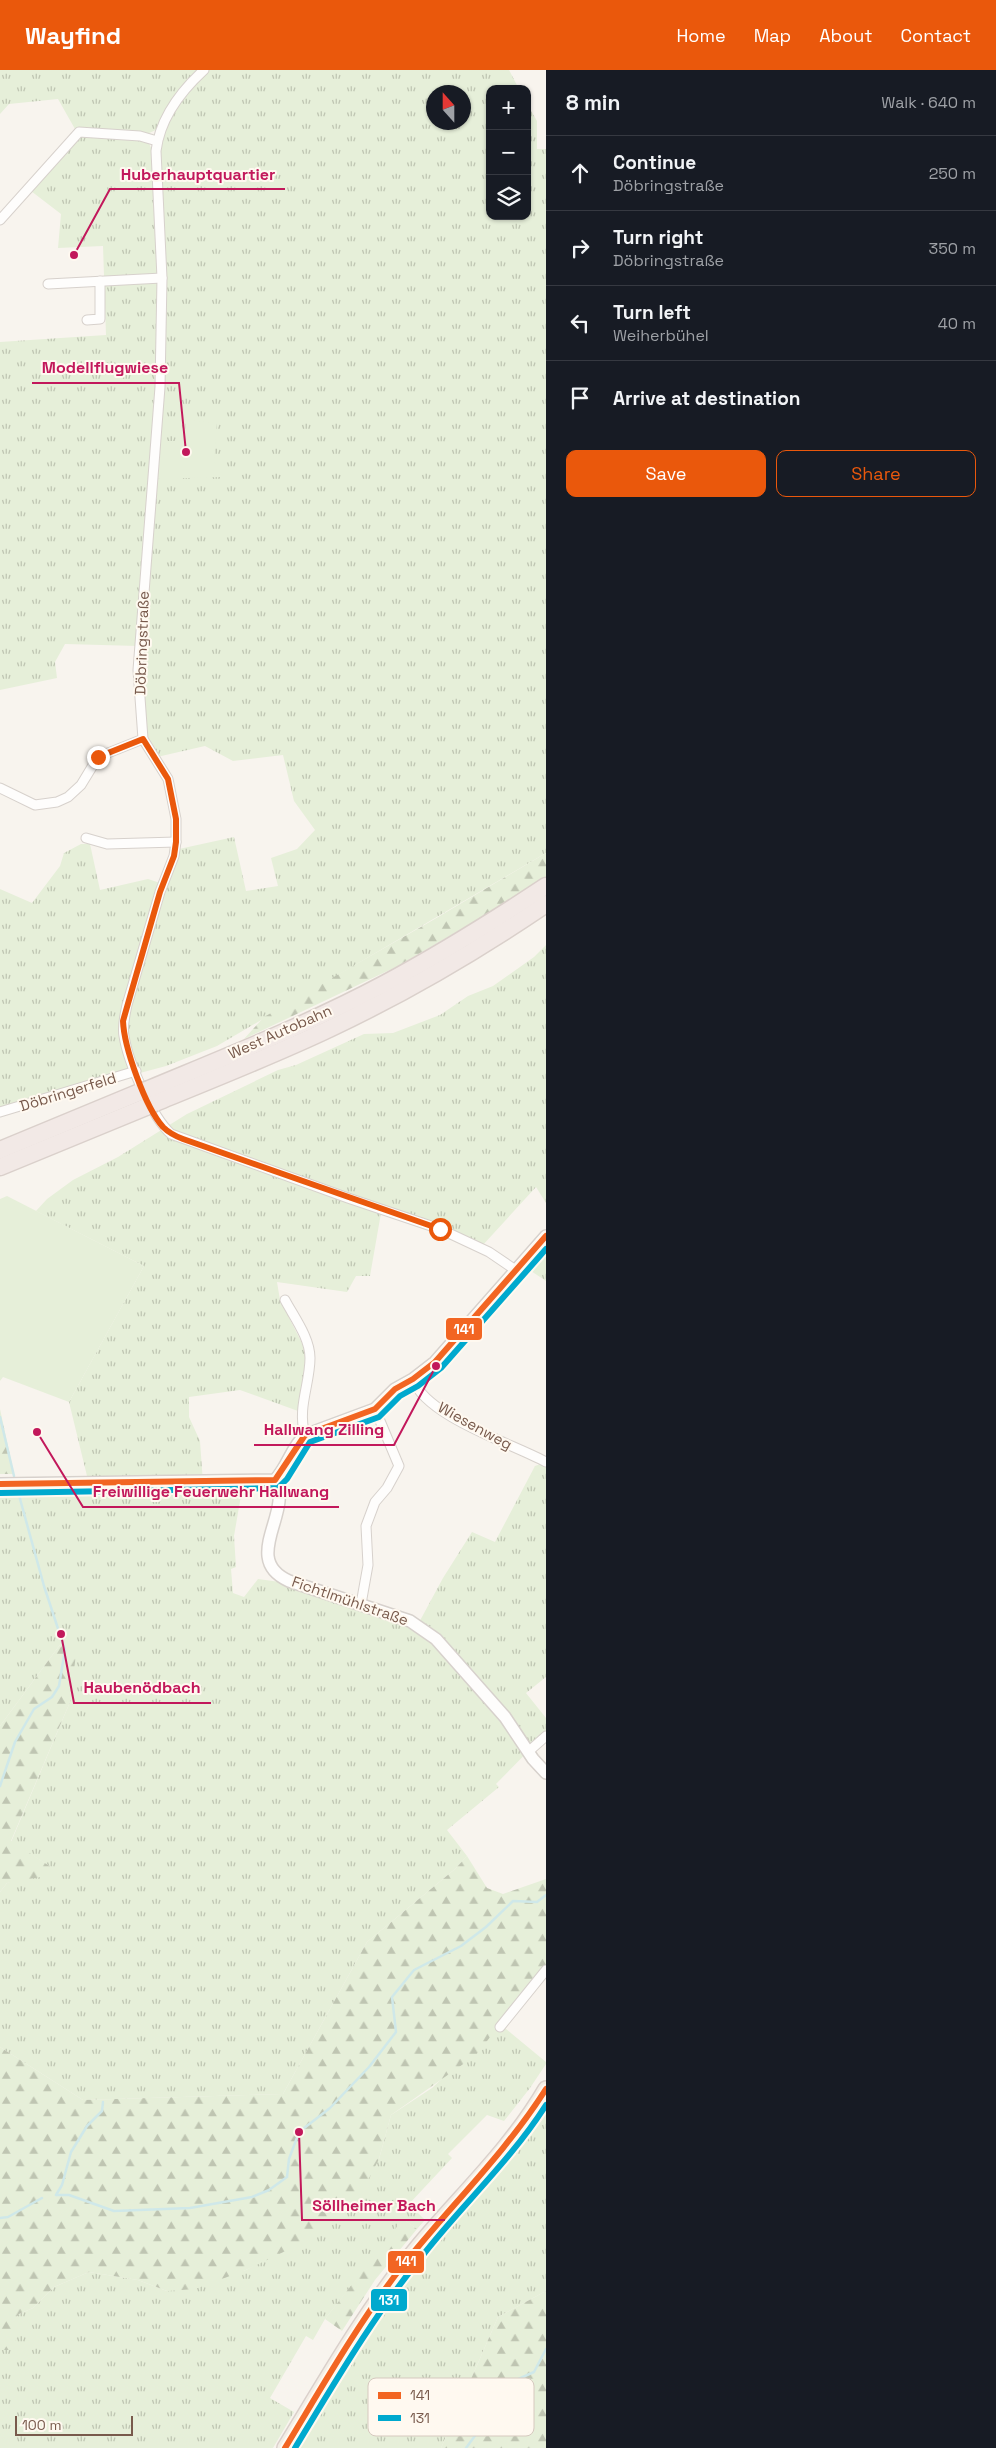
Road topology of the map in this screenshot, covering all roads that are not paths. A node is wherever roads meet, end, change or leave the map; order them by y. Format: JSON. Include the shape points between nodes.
{"nodes":[{"id":1,"x":204,"y":70,"type":"edge"},
{"id":2,"x":157,"y":141,"type":"junction"},
{"id":3,"x":0,"y":220,"type":"edge"},
{"id":4,"x":162,"y":278,"type":"junction"},
{"id":5,"x":100,"y":281,"type":"junction"},
{"id":6,"x":48,"y":284,"type":"dead end"},
{"id":7,"x":87,"y":320,"type":"dead end"},
{"id":8,"x":143,"y":739,"type":"junction"},
{"id":9,"x":0,"y":788,"type":"edge"},
{"id":10,"x":86,"y":838,"type":"dead end"},
{"id":11,"x":176,"y":842,"type":"junction"},
{"id":12,"x":546,"y":886,"type":"edge"},
{"id":13,"x":546,"y":904,"type":"edge"},
{"id":14,"x":136,"y":1071,"type":"junction"},
{"id":15,"x":148,"y":1098,"type":"junction"},
{"id":16,"x":0,"y":1112,"type":"edge"},
{"id":17,"x":0,"y":1150,"type":"edge"},
{"id":18,"x":0,"y":1167,"type":"edge"},
{"id":19,"x":546,"y":1236,"type":"edge"},
{"id":20,"x":516,"y":1271,"type":"junction"},
{"id":21,"x":285,"y":1300,"type":"dead end"},
{"id":22,"x":413,"y":1379,"type":"junction"},
{"id":23,"x":375,"y":1409,"type":"junction"},
{"id":24,"x":305,"y":1435,"type":"junction"},
{"id":25,"x":546,"y":1462,"type":"edge"},
{"id":26,"x":275,"y":1480,"type":"junction"},
{"id":27,"x":0,"y":1484,"type":"edge"},
{"id":28,"x":362,"y":1604,"type":"junction"},
{"id":29,"x":546,"y":1736,"type":"edge"},
{"id":30,"x":528,"y":1752,"type":"junction"},
{"id":31,"x":546,"y":1773,"type":"edge"},
{"id":32,"x":546,"y":1970,"type":"edge"},
{"id":33,"x":500,"y":2027,"type":"dead end"},
{"id":34,"x":546,"y":2089,"type":"edge"},
{"id":35,"x":285,"y":2448,"type":"edge"}],
"edges":[{"from":1,"to":2,"type":"street","via":[[174,105]]},
{"from":2,"to":3,"type":"street","via":[[140,136],[79,132]]},
{"from":2,"to":4,"type":"street","name":"Döbringstraße"},
{"from":4,"to":5,"type":"street"},
{"from":4,"to":8,"type":"street","name":"Döbringstraße","via":[[160,386],[138,670]]},
{"from":5,"to":6,"type":"street"},
{"from":5,"to":7,"type":"street","via":[[100,319]]},
{"from":8,"to":9,"type":"street","via":[[98,757],[81,785],[68,798],[57,802],[34,805]]},
{"from":8,"to":11,"type":"street","name":"Döbringstraße","via":[[168,779],[176,819]]},
{"from":10,"to":11,"type":"street","via":[[107,844]]},
{"from":11,"to":14,"type":"street","name":"Döbringstraße","via":[[123,1021],[124,1037]]},
{"from":12,"to":15,"type":"highway","name":"West Autobahn","via":[[451,947],[383,985]]},
{"from":13,"to":15,"type":"highway","name":"West Autobahn","via":[[462,958],[329,1029]]},
{"from":14,"to":16,"type":"street","name":"Döbringerfeld"},
{"from":14,"to":20,"type":"street","name":"Döbringstraße","via":[[154,1114],[171,1134],[440,1229],[489,1252]]},
{"from":15,"to":17,"type":"highway","name":"West Autobahn"},
{"from":15,"to":18,"type":"highway","name":"West Autobahn"},
{"from":19,"to":20,"type":"street"},
{"from":20,"to":22,"type":"street","via":[[456,1342]]},
{"from":21,"to":24,"type":"street","via":[[310,1356],[301,1411]]},
{"from":22,"to":23,"type":"street","via":[[395,1389]]},
{"from":22,"to":25,"type":"street","name":"Wiesenweg","via":[[424,1398],[451,1415]]},
{"from":23,"to":24,"type":"street"},
{"from":23,"to":28,"type":"street","via":[[399,1466],[375,1502],[366,1526],[368,1564]]},
{"from":24,"to":26,"type":"street"},
{"from":26,"to":27,"type":"street"},
{"from":26,"to":28,"type":"street","name":"Fichtlmühlstraße","via":[[280,1493],[269,1546],[268,1562],[273,1571],[289,1581]]},
{"from":28,"to":30,"type":"street","name":"Fichtlmühlstraße","via":[[410,1621],[436,1639],[505,1717]]},
{"from":29,"to":30,"type":"street"},
{"from":30,"to":31,"type":"street","name":"Fichtlmühlstraße"},
{"from":32,"to":33,"type":"street"},
{"from":34,"to":35,"type":"main road","via":[[530,2116],[386,2288],[334,2365]]}]}
